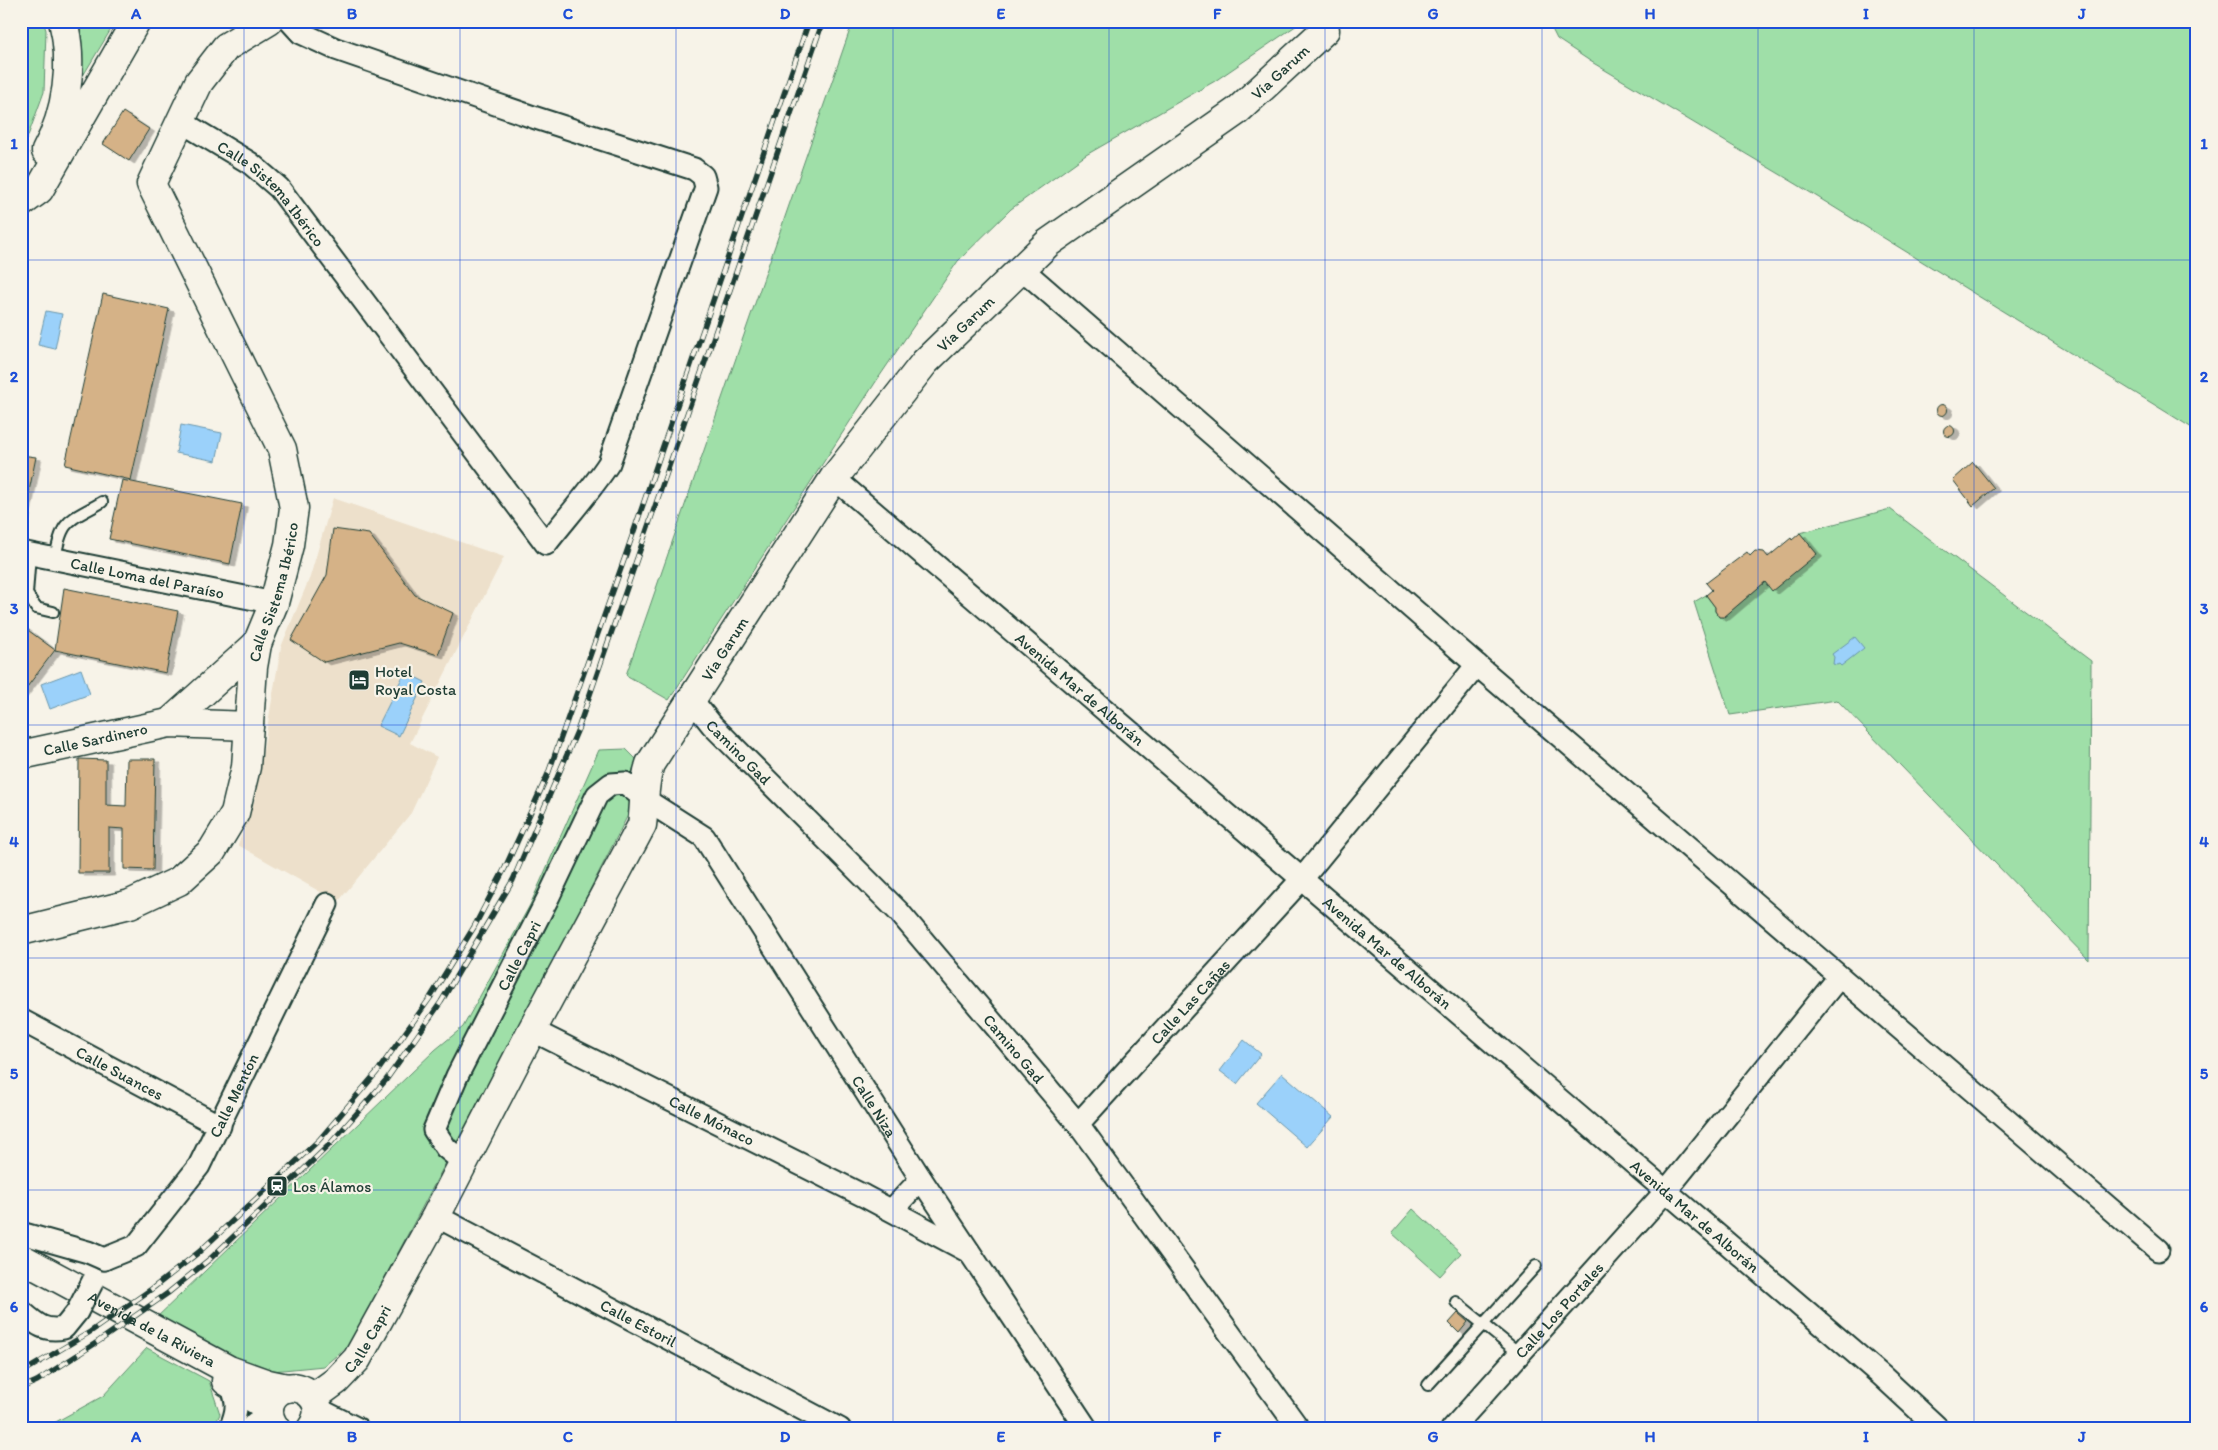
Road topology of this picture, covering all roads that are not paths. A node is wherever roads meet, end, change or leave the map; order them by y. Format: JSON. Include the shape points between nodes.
{"nodes":[{"id":1,"x":63,"y":21,"type":"edge"},
{"id":2,"x":136,"y":21,"type":"edge"},
{"id":3,"x":269,"y":21,"type":"edge"},
{"id":4,"x":290,"y":21,"type":"edge"},
{"id":5,"x":1332,"y":24,"type":"edge"},
{"id":6,"x":180,"y":121,"type":"junction"},
{"id":7,"x":21,"y":198,"type":"edge"},
{"id":8,"x":21,"y":203,"type":"edge"},
{"id":9,"x":1021,"y":268,"type":"junction"},
{"id":10,"x":834,"y":478,"type":"junction"},
{"id":11,"x":102,"y":502,"type":"dead end"},
{"id":12,"x":26,"y":553,"type":"edge"},
{"id":13,"x":55,"y":559,"type":"junction"},
{"id":14,"x":274,"y":603,"type":"junction"},
{"id":15,"x":53,"y":612,"type":"dead end"},
{"id":16,"x":257,"y":644,"type":"junction"},
{"id":17,"x":1477,"y":665,"type":"junction"},
{"id":18,"x":692,"y":700,"type":"junction"},
{"id":19,"x":169,"y":723,"type":"junction"},
{"id":20,"x":249,"y":726,"type":"junction"},
{"id":21,"x":21,"y":755,"type":"edge"},
{"id":22,"x":646,"y":800,"type":"junction"},
{"id":23,"x":1302,"y":879,"type":"junction"},
{"id":24,"x":327,"y":904,"type":"dead end"},
{"id":25,"x":21,"y":931,"type":"edge"},
{"id":26,"x":1839,"y":977,"type":"junction"},
{"id":27,"x":21,"y":1020,"type":"edge"},
{"id":28,"x":532,"y":1030,"type":"junction"},
{"id":29,"x":1078,"y":1124,"type":"junction"},
{"id":30,"x":220,"y":1126,"type":"junction"},
{"id":31,"x":464,"y":1162,"type":"junction"},
{"id":32,"x":921,"y":1179,"type":"junction"},
{"id":33,"x":1666,"y":1191,"type":"junction"},
{"id":34,"x":892,"y":1210,"type":"junction"},
{"id":35,"x":436,"y":1216,"type":"junction"},
{"id":36,"x":21,"y":1233,"type":"edge"},
{"id":37,"x":2158,"y":1250,"type":"dead end"},
{"id":38,"x":971,"y":1253,"type":"junction"},
{"id":39,"x":21,"y":1258,"type":"edge"},
{"id":40,"x":104,"y":1259,"type":"junction"},
{"id":41,"x":1536,"y":1266,"type":"dead end"},
{"id":42,"x":21,"y":1269,"type":"edge"},
{"id":43,"x":1456,"y":1302,"type":"dead end"},
{"id":44,"x":21,"y":1311,"type":"edge"},
{"id":45,"x":1483,"y":1324,"type":"junction"},
{"id":46,"x":1520,"y":1354,"type":"junction"},
{"id":47,"x":231,"y":1384,"type":"junction"},
{"id":48,"x":1428,"y":1385,"type":"dead end"},
{"id":49,"x":288,"y":1388,"type":"junction"},
{"id":50,"x":314,"y":1412,"type":"edge"},
{"id":51,"x":266,"y":1420,"type":"edge"},
{"id":52,"x":230,"y":1429,"type":"edge"},
{"id":53,"x":358,"y":1429,"type":"edge"},
{"id":54,"x":840,"y":1429,"type":"edge"},
{"id":55,"x":1087,"y":1429,"type":"edge"},
{"id":56,"x":1299,"y":1429,"type":"edge"},
{"id":57,"x":1452,"y":1429,"type":"edge"},
{"id":58,"x":1939,"y":1429,"type":"edge"}],
"edges":[{"from":1,"to":7,"type":"main road","via":[[69,68],[63,106],[50,144]]},
{"from":2,"to":8,"type":"main road","via":[[39,190]]},
{"from":3,"to":6,"type":"main road","name":"Calle Sistema Ibérico","via":[[226,47],[199,82]]},
{"from":4,"to":6,"type":"street","name":"Calle Sistema Ibérico","via":[[301,33],[336,49],[694,169],[703,176],[706,188],[609,463],[546,544],[279,188],[250,163]]},
{"from":5,"to":9,"type":"main road","name":"Vía Garum","via":[[1237,111],[1048,243]]},
{"from":6,"to":14,"type":"main road","name":"Calle Sistema Ibérico","via":[[151,184],[282,449],[294,508],[289,545]]},
{"from":9,"to":10,"type":"main road","name":"Vía Garum","via":[[925,362]]},
{"from":9,"to":17,"type":"street"},
{"from":10,"to":18,"type":"main road","name":"Vía Garum"},
{"from":10,"to":23,"type":"street","name":"Avenida Mar de Alborán"},
{"from":11,"to":13,"type":"lane","via":[[66,523],[59,534]]},
{"from":12,"to":13,"type":"street","name":"Calle Loma del Paraíso"},
{"from":12,"to":15,"type":"lane","via":[[26,594],[36,608]]},
{"from":13,"to":14,"type":"street","name":"Calle Loma del Paraíso"},
{"from":14,"to":16,"type":"main road","name":"Calle Sistema Ibérico"},
{"from":16,"to":19,"type":"main road","name":"Calle Sardinero"},
{"from":16,"to":20,"type":"main road","name":"Calle Sistema Ibérico"},
{"from":17,"to":23,"type":"street","name":"Calle Las Cañas"},
{"from":17,"to":26,"type":"street"},
{"from":18,"to":22,"type":"main road","name":"Calle Capri","via":[[650,764],[644,781]]},
{"from":18,"to":29,"type":"street","name":"Camino Gad","via":[[712,725],[899,912]]},
{"from":19,"to":20,"type":"main road","name":"Calle Sardinero"},
{"from":19,"to":21,"type":"main road","name":"Calle Sardinero"},
{"from":20,"to":25,"type":"main road","name":"Calle Sistema Ibérico","via":[[246,767],[235,813],[212,852],[178,881],[130,904]]},
{"from":22,"to":28,"type":"main road","name":"Calle Capri","via":[[642,825]]},
{"from":22,"to":31,"type":"street","name":"Calle Capri","via":[[625,783],[611,784],[597,795],[550,896],[456,1076],[434,1130],[446,1148]]},
{"from":22,"to":32,"type":"street","name":"Calle Niza","via":[[704,837]]},
{"from":23,"to":29,"type":"street","name":"Calle Las Cañas"},
{"from":23,"to":33,"type":"street","name":"Avenida Mar de Alborán"},
{"from":24,"to":30,"type":"street","name":"Calle Mentón"},
{"from":26,"to":33,"type":"street","name":"Calle Los Portales"},
{"from":26,"to":37,"type":"street"},
{"from":27,"to":30,"type":"street","name":"Calle Suances"},
{"from":28,"to":31,"type":"main road","name":"Calle Capri"},
{"from":28,"to":34,"type":"street","name":"Calle Mónaco"},
{"from":29,"to":56,"type":"street","name":"Camino Gad"},
{"from":30,"to":40,"type":"street","name":"Calle Mentón","via":[[199,1166],[136,1246]]},
{"from":31,"to":35,"type":"main road","name":"Calle Capri"},
{"from":32,"to":34,"type":"street"},
{"from":32,"to":38,"type":"street","name":"Calle Niza"},
{"from":33,"to":46,"type":"street","name":"Calle Los Portales"},
{"from":33,"to":58,"type":"street","name":"Avenida Mar de Alborán"},
{"from":34,"to":38,"type":"street","name":"Calle Mónaco"},
{"from":35,"to":50,"type":"main road","name":"Calle Capri","via":[[357,1359]]},
{"from":35,"to":54,"type":"street","name":"Calle Estoril"},
{"from":36,"to":40,"type":"street"},
{"from":38,"to":55,"type":"street","name":"Calle Niza"},
{"from":39,"to":49,"type":"main road","name":"Avenida de la Riviera","via":[[229,1370]]},
{"from":40,"to":44,"type":"street","bridge":true,"via":[[77,1312],[64,1328],[51,1331]]},
{"from":41,"to":45,"type":"lane"},
{"from":42,"to":47,"type":"main road","name":"Avenida de la Riviera"},
{"from":43,"to":45,"type":"lane"},
{"from":45,"to":46,"type":"lane"},
{"from":45,"to":48,"type":"lane"},
{"from":46,"to":57,"type":"street","name":"Calle Los Portales"},
{"from":47,"to":51,"type":"main road","name":"Avenida de la Riviera"},
{"from":47,"to":52,"type":"street","via":[[237,1412]]},
{"from":49,"to":50,"type":"main road","name":"Avenida de la Riviera","via":[[302,1388]]},
{"from":49,"to":51,"type":"main road","via":[[275,1395]]},
{"from":50,"to":53,"type":"street"}]}
